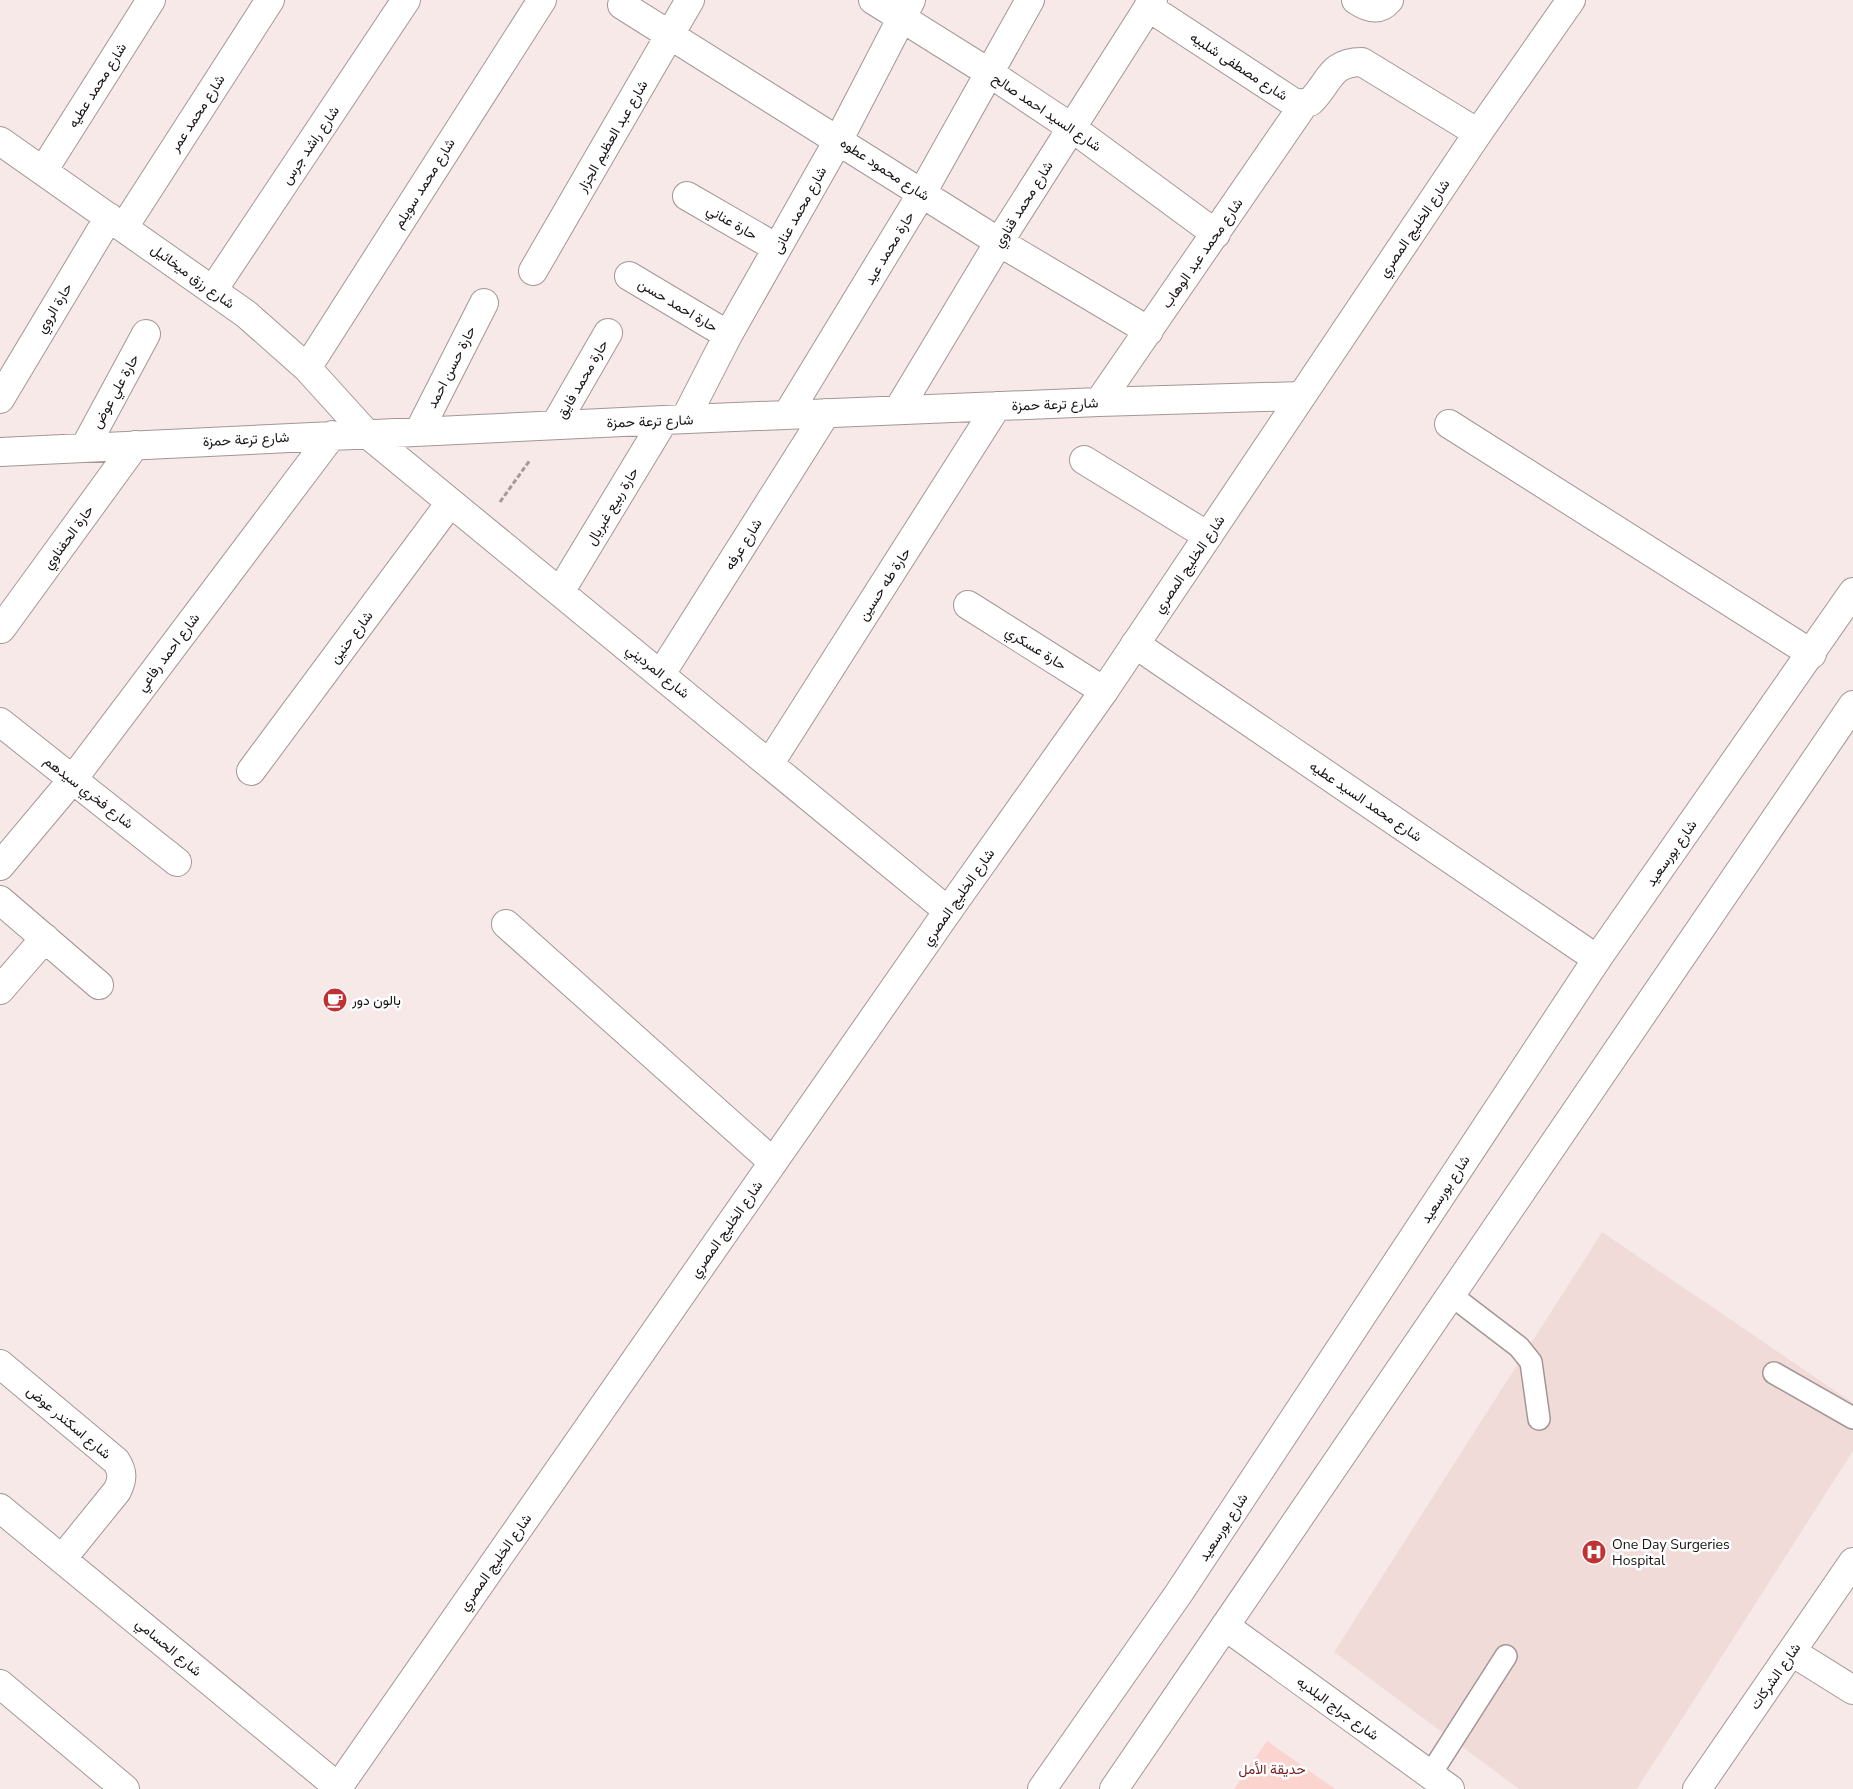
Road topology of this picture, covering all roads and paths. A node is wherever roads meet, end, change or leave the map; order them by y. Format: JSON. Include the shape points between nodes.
{"nodes":[{"id":1,"x":151,"y":0,"type":"edge"},
{"id":2,"x":270,"y":0,"type":"edge"},
{"id":3,"x":406,"y":0,"type":"edge"},
{"id":4,"x":542,"y":0,"type":"edge"},
{"id":5,"x":690,"y":0,"type":"edge"},
{"id":6,"x":872,"y":0,"type":"edge"},
{"id":7,"x":1030,"y":0,"type":"edge"},
{"id":8,"x":1356,"y":0,"type":"edge"},
{"id":9,"x":1389,"y":0,"type":"edge"},
{"id":10,"x":1571,"y":0,"type":"edge"},
{"id":11,"x":1150,"y":3,"type":"edge"},
{"id":12,"x":622,"y":5,"type":"dead end"},
{"id":13,"x":907,"y":9,"type":"edge"},
{"id":14,"x":670,"y":35,"type":"junction"},
{"id":15,"x":988,"y":72,"type":"junction"},
{"id":16,"x":1304,"y":104,"type":"junction"},
{"id":17,"x":1072,"y":128,"type":"junction"},
{"id":18,"x":1478,"y":133,"type":"junction"},
{"id":19,"x":839,"y":139,"type":"junction"},
{"id":20,"x":0,"y":141,"type":"edge"},
{"id":21,"x":43,"y":171,"type":"junction"},
{"id":22,"x":922,"y":193,"type":"junction"},
{"id":23,"x":687,"y":196,"type":"dead end"},
{"id":24,"x":116,"y":222,"type":"junction"},
{"id":25,"x":1216,"y":234,"type":"junction"},
{"id":26,"x":999,"y":242,"type":"junction"},
{"id":27,"x":777,"y":248,"type":"junction"},
{"id":28,"x":533,"y":271,"type":"dead end"},
{"id":29,"x":629,"y":276,"type":"dead end"},
{"id":30,"x":213,"y":290,"type":"junction"},
{"id":31,"x":484,"y":303,"type":"dead end"},
{"id":32,"x":1149,"y":330,"type":"junction"},
{"id":33,"x":608,"y":333,"type":"dead end"},
{"id":34,"x":146,"y":334,"type":"dead end"},
{"id":35,"x":728,"y":335,"type":"junction"},
{"id":36,"x":307,"y":368,"type":"junction"},
{"id":37,"x":1301,"y":396,"type":"junction"},
{"id":38,"x":0,"y":399,"type":"edge"},
{"id":39,"x":1099,"y":402,"type":"junction"},
{"id":40,"x":997,"y":406,"type":"junction"},
{"id":41,"x":898,"y":410,"type":"junction"},
{"id":42,"x":826,"y":413,"type":"junction"},
{"id":43,"x":787,"y":415,"type":"junction"},
{"id":44,"x":675,"y":420,"type":"junction"},
{"id":45,"x":1449,"y":424,"type":"dead end"},
{"id":46,"x":555,"y":425,"type":"junction"},
{"id":47,"x":419,"y":431,"type":"junction"},
{"id":48,"x":366,"y":433,"type":"junction"},
{"id":49,"x":332,"y":435,"type":"junction"},
{"id":50,"x":135,"y":444,"type":"junction"},
{"id":51,"x":85,"y":447,"type":"junction"},
{"id":52,"x":0,"y":452,"type":"edge"},
{"id":53,"x":1084,"y":460,"type":"dead end"},
{"id":54,"x":450,"y":503,"type":"junction"},
{"id":55,"x":481,"y":529,"type":"junction"},
{"id":56,"x":1208,"y":536,"type":"junction"},
{"id":57,"x":560,"y":592,"type":"junction"},
{"id":58,"x":1853,"y":592,"type":"edge"},
{"id":59,"x":968,"y":605,"type":"dead end"},
{"id":60,"x":1,"y":629,"type":"dead end"},
{"id":61,"x":1135,"y":644,"type":"junction"},
{"id":62,"x":1812,"y":654,"type":"junction"},
{"id":63,"x":661,"y":674,"type":"junction"},
{"id":64,"x":1104,"y":691,"type":"junction"},
{"id":65,"x":1853,"y":705,"type":"edge"},
{"id":66,"x":0,"y":722,"type":"edge"},
{"id":67,"x":770,"y":763,"type":"junction"},
{"id":68,"x":251,"y":771,"type":"dead end"},
{"id":69,"x":73,"y":780,"type":"junction"},
{"id":70,"x":177,"y":862,"type":"dead end"},
{"id":71,"x":0,"y":866,"type":"edge"},
{"id":72,"x":0,"y":900,"type":"edge"},
{"id":73,"x":948,"y":911,"type":"junction"},
{"id":74,"x":506,"y":924,"type":"dead end"},
{"id":75,"x":45,"y":938,"type":"junction"},
{"id":76,"x":1597,"y":959,"type":"junction"},
{"id":77,"x":99,"y":986,"type":"dead end"},
{"id":78,"x":0,"y":990,"type":"edge"},
{"id":79,"x":773,"y":1162,"type":"junction"},
{"id":80,"x":1451,"y":1295,"type":"junction"},
{"id":81,"x":0,"y":1364,"type":"edge"},
{"id":82,"x":1774,"y":1373,"type":"dead end"},
{"id":83,"x":1853,"y":1418,"type":"edge"},
{"id":84,"x":1539,"y":1419,"type":"dead end"},
{"id":85,"x":0,"y":1508,"type":"edge"},
{"id":86,"x":62,"y":1559,"type":"junction"},
{"id":87,"x":1853,"y":1562,"type":"edge"},
{"id":88,"x":1225,"y":1626,"type":"junction"},
{"id":89,"x":1792,"y":1652,"type":"junction"},
{"id":90,"x":1506,"y":1656,"type":"dead end"},
{"id":91,"x":0,"y":1684,"type":"edge"},
{"id":92,"x":1853,"y":1690,"type":"edge"},
{"id":93,"x":1440,"y":1782,"type":"edge"},
{"id":94,"x":338,"y":1788,"type":"edge"},
{"id":95,"x":125,"y":1789,"type":"edge"},
{"id":96,"x":1042,"y":1789,"type":"edge"},
{"id":97,"x":1114,"y":1789,"type":"edge"},
{"id":98,"x":1697,"y":1789,"type":"edge"}],
"edges":[{"from":1,"to":21,"type":"street","name":"شارع محمد عطيه"},
{"from":2,"to":24,"type":"street","name":"شارع محمد عمر"},
{"from":3,"to":30,"type":"street","name":"شارع راشد جرس"},
{"from":4,"to":36,"type":"street","name":"شارع محمد سويلم"},
{"from":5,"to":14,"type":"street","name":"شارع عبد العظيم الجزار"},
{"from":6,"to":13,"type":"street","name":"شارع السيد احمد صالح"},
{"from":7,"to":15,"type":"street","name":"حارة محمد عيد"},
{"from":8,"to":9,"type":"street","via":[[1369,8],[1379,8]]},
{"from":10,"to":18,"type":"street","name":"شارع الخليج المصري"},
{"from":11,"to":16,"type":"street","name":"شارع مصطفى شلبيه","via":[[1291,100]]},
{"from":11,"to":17,"type":"street","name":"شارع محمد قناوي"},
{"from":12,"to":14,"type":"street","name":"شارع محمود عطوه"},
{"from":13,"to":15,"type":"street","name":"شارع السيد احمد صالح"},
{"from":13,"to":19,"type":"street","name":"شارع محمد عنانى"},
{"from":14,"to":19,"type":"street","name":"شارع محمود عطوه"},
{"from":14,"to":28,"type":"street","name":"شارع عبد العظيم الجزار"},
{"from":15,"to":17,"type":"street","name":"شارع السيد احمد صالح"},
{"from":15,"to":22,"type":"street","name":"حارة محمد عيد"},
{"from":16,"to":18,"type":"street","name":"شارع مصطفى شلبيه","via":[[1314,98],[1333,72],[1352,62],[1362,62]]},
{"from":16,"to":25,"type":"street","name":"شارع محمد عبد الوهاب"},
{"from":17,"to":25,"type":"street","name":"شارع السيد احمد صالح"},
{"from":17,"to":26,"type":"street","name":"شارع محمد قناوي"},
{"from":18,"to":37,"type":"street","name":"شارع الخليج المصري"},
{"from":19,"to":22,"type":"street","name":"شارع محمود عطوه"},
{"from":19,"to":27,"type":"street","name":"شارع محمد عنانى"},
{"from":20,"to":21,"type":"street","name":"شارع رزق ميخائيل"},
{"from":21,"to":24,"type":"street","name":"شارع رزق ميخائيل"},
{"from":22,"to":26,"type":"street","name":"شارع محمود عطوه"},
{"from":22,"to":43,"type":"street","name":"حارة محمد عيد"},
{"from":23,"to":27,"type":"street","name":"حارة عناني"},
{"from":24,"to":30,"type":"street","name":"شارع رزق ميخائيل"},
{"from":24,"to":38,"type":"street","name":"حارة الروي"},
{"from":25,"to":32,"type":"street","name":"شارع محمد عبد الوهاب"},
{"from":26,"to":32,"type":"street","name":"شارع محمود عطوه"},
{"from":26,"to":41,"type":"street","name":"شارع محمد قناوي"},
{"from":27,"to":35,"type":"street","name":"شارع محمد عنانى"},
{"from":29,"to":35,"type":"street","name":"حارة احمد حسن"},
{"from":30,"to":36,"type":"street","name":"شارع رزق ميخائيل","via":[[280,342]]},
{"from":31,"to":47,"type":"street","name":"حارة حسن احمد"},
{"from":32,"to":39,"type":"street","name":"شارع محمد عبد الوهاب"},
{"from":33,"to":46,"type":"street","name":"حارة محمد فايق"},
{"from":34,"to":51,"type":"street","name":"حارة علي عوض"},
{"from":35,"to":44,"type":"street","name":"شارع محمد عنانى"},
{"from":36,"to":48,"type":"street","name":"شارع رزق ميخائيل"},
{"from":37,"to":39,"type":"street","name":"شارع ترعة حمزة"},
{"from":37,"to":56,"type":"street","name":"شارع الخليج المصري"},
{"from":39,"to":40,"type":"street","name":"شارع ترعة حمزة"},
{"from":40,"to":41,"type":"street","name":"شارع ترعة حمزة"},
{"from":40,"to":67,"type":"street","name":"حارة طه حسين"},
{"from":41,"to":42,"type":"street","name":"شارع ترعة حمزة"},
{"from":42,"to":43,"type":"street","name":"شارع ترعة حمزة"},
{"from":42,"to":63,"type":"street","name":"شارع عرفه"},
{"from":43,"to":44,"type":"street","name":"شارع ترعة حمزة"},
{"from":44,"to":46,"type":"street","name":"شارع ترعة حمزة"},
{"from":44,"to":57,"type":"street","name":"حارة ربيع غبريال"},
{"from":45,"to":62,"type":"street"},
{"from":46,"to":47,"type":"street","name":"شارع ترعة حمزة"},
{"from":46,"to":55,"type":"path"},
{"from":47,"to":48,"type":"street","name":"شارع ترعة حمزة"},
{"from":48,"to":49,"type":"street","name":"شارع ترعة حمزة"},
{"from":48,"to":54,"type":"street","name":"شارع المرديني"},
{"from":49,"to":50,"type":"street","name":"شارع ترعة حمزة"},
{"from":49,"to":69,"type":"street","name":"شارع احمد رفاعي"},
{"from":50,"to":51,"type":"street","name":"شارع ترعة حمزة"},
{"from":50,"to":60,"type":"street","name":"حارة الحفناوي"},
{"from":51,"to":52,"type":"street","name":"شارع ترعة حمزة"},
{"from":53,"to":56,"type":"street"},
{"from":54,"to":55,"type":"street","name":"شارع المرديني"},
{"from":54,"to":68,"type":"street","name":"شارع حنين"},
{"from":55,"to":57,"type":"street","name":"شارع المرديني"},
{"from":56,"to":61,"type":"street","name":"شارع الخليج المصري"},
{"from":57,"to":63,"type":"street","name":"شارع المرديني"},
{"from":58,"to":62,"type":"street","name":"شارع بورسعيد"},
{"from":59,"to":64,"type":"street","name":"حارة عسكري"},
{"from":61,"to":64,"type":"street","name":"شارع الخليج المصري"},
{"from":61,"to":76,"type":"street","name":"شارع محمد السيد عطيه"},
{"from":62,"to":76,"type":"street","name":"شارع بورسعيد"},
{"from":63,"to":67,"type":"street","name":"شارع المرديني"},
{"from":64,"to":73,"type":"street","name":"شارع الخليج المصري"},
{"from":65,"to":80,"type":"street"},
{"from":66,"to":69,"type":"street","name":"شارع فخري سيدهم"},
{"from":67,"to":73,"type":"street","name":"شارع المرديني"},
{"from":69,"to":70,"type":"street","name":"شارع فخري سيدهم"},
{"from":69,"to":71,"type":"street","name":"شارع احمد رفاعي"},
{"from":72,"to":75,"type":"street"},
{"from":73,"to":79,"type":"street","name":"شارع الخليج المصري"},
{"from":74,"to":79,"type":"street"},
{"from":75,"to":77,"type":"street"},
{"from":75,"to":78,"type":"street"},
{"from":76,"to":96,"type":"street","name":"شارع بورسعيد","via":[[1179,1593]]},
{"from":79,"to":94,"type":"street","name":"شارع الخليج المصري"},
{"from":80,"to":84,"type":"lane","via":[[1519,1347],[1532,1362]]},
{"from":80,"to":88,"type":"street"},
{"from":81,"to":86,"type":"street","name":"شارع اسكندر عوض","via":[[116,1461],[121,1470],[122,1480],[117,1491]]},
{"from":82,"to":83,"type":"lane"},
{"from":85,"to":86,"type":"street","name":"شارع الحسامي"},
{"from":86,"to":94,"type":"street","name":"شارع الحسامي"},
{"from":87,"to":89,"type":"street","name":"شارع الشركات"},
{"from":88,"to":93,"type":"street","name":"شارع جراج البلديه"},
{"from":88,"to":97,"type":"street"},
{"from":89,"to":92,"type":"street"},
{"from":89,"to":98,"type":"street","name":"شارع الشركات"},
{"from":90,"to":93,"type":"lane"},
{"from":91,"to":95,"type":"street"}]}
